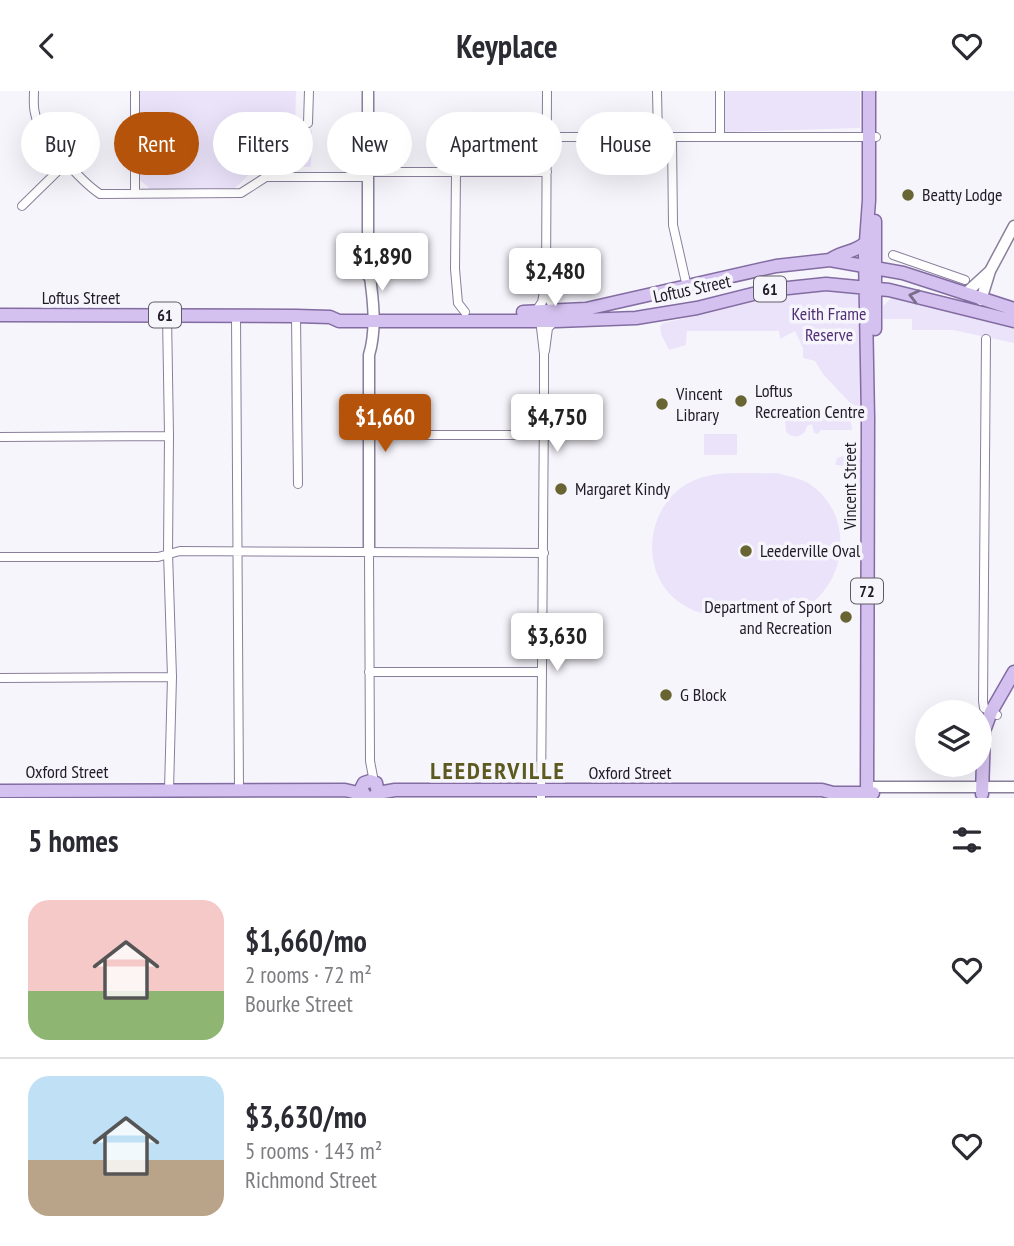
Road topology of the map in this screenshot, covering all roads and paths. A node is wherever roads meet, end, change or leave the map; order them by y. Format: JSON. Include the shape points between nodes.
{"nodes":[{"id":1,"x":34,"y":91,"type":"edge"},
{"id":2,"x":135,"y":91,"type":"edge"},
{"id":3,"x":309,"y":91,"type":"edge"},
{"id":4,"x":547,"y":91,"type":"edge"},
{"id":5,"x":657,"y":91,"type":"edge"},
{"id":6,"x":720,"y":91,"type":"edge"},
{"id":7,"x":869,"y":91,"type":"edge"},
{"id":8,"x":876,"y":91,"type":"edge"},
{"id":9,"x":368,"y":92,"type":"edge"},
{"id":10,"x":35,"y":112,"type":"edge"},
{"id":11,"x":308,"y":112,"type":"edge"},
{"id":12,"x":368,"y":112,"type":"edge"},
{"id":13,"x":547,"y":112,"type":"edge"},
{"id":14,"x":657,"y":112,"type":"edge"},
{"id":15,"x":720,"y":137,"type":"junction"},
{"id":16,"x":872,"y":137,"type":"junction"},
{"id":17,"x":675,"y":138,"type":"edge"},
{"id":18,"x":54,"y":175,"type":"edge"},
{"id":19,"x":77,"y":175,"type":"edge"},
{"id":20,"x":334,"y":175,"type":"edge"},
{"id":21,"x":369,"y":175,"type":"edge"},
{"id":22,"x":456,"y":175,"type":"edge"},
{"id":23,"x":547,"y":175,"type":"edge"},
{"id":24,"x":672,"y":175,"type":"edge"},
{"id":25,"x":135,"y":193,"type":"junction"},
{"id":26,"x":22,"y":206,"type":"dead end"},
{"id":27,"x":1014,"y":226,"type":"edge"},
{"id":28,"x":865,"y":243,"type":"junction"},
{"id":29,"x":893,"y":255,"type":"dead end"},
{"id":30,"x":830,"y":260,"type":"junction"},
{"id":31,"x":870,"y":266,"type":"junction"},
{"id":32,"x":990,"y":271,"type":"junction"},
{"id":33,"x":926,"y":274,"type":"junction"},
{"id":34,"x":546,"y":282,"type":"junction"},
{"id":35,"x":687,"y":287,"type":"junction"},
{"id":36,"x":871,"y":287,"type":"junction"},
{"id":37,"x":965,"y":287,"type":"junction"},
{"id":38,"x":981,"y":299,"type":"junction"},
{"id":39,"x":1014,"y":309,"type":"edge"},
{"id":40,"x":465,"y":313,"type":"junction"},
{"id":41,"x":0,"y":315,"type":"edge"},
{"id":42,"x":167,"y":315,"type":"junction"},
{"id":43,"x":236,"y":315,"type":"junction"},
{"id":44,"x":538,"y":315,"type":"junction"},
{"id":45,"x":296,"y":316,"type":"junction"},
{"id":46,"x":556,"y":316,"type":"junction"},
{"id":47,"x":369,"y":317,"type":"junction"},
{"id":48,"x":1014,"y":321,"type":"edge"},
{"id":49,"x":986,"y":339,"type":"dead end"},
{"id":50,"x":544,"y":354,"type":"junction"},
{"id":51,"x":544,"y":435,"type":"junction"},
{"id":52,"x":169,"y":436,"type":"junction"},
{"id":53,"x":369,"y":436,"type":"junction"},
{"id":54,"x":0,"y":437,"type":"edge"},
{"id":55,"x":298,"y":484,"type":"dead end"},
{"id":56,"x":237,"y":552,"type":"junction"},
{"id":57,"x":168,"y":553,"type":"junction"},
{"id":58,"x":369,"y":553,"type":"junction"},
{"id":59,"x":544,"y":554,"type":"junction"},
{"id":60,"x":0,"y":557,"type":"edge"},
{"id":61,"x":369,"y":672,"type":"junction"},
{"id":62,"x":1014,"y":672,"type":"edge"},
{"id":63,"x":542,"y":673,"type":"junction"},
{"id":64,"x":172,"y":677,"type":"junction"},
{"id":65,"x":0,"y":678,"type":"edge"},
{"id":66,"x":1014,"y":685,"type":"edge"},
{"id":67,"x":994,"y":714,"type":"junction"},
{"id":68,"x":1014,"y":787,"type":"edge"},
{"id":69,"x":169,"y":790,"type":"junction"},
{"id":70,"x":239,"y":790,"type":"junction"},
{"id":71,"x":870,"y":790,"type":"edge"},
{"id":72,"x":0,"y":791,"type":"edge"},
{"id":73,"x":984,"y":791,"type":"junction"},
{"id":74,"x":369,"y":792,"type":"edge"},
{"id":75,"x":88,"y":794,"type":"edge"},
{"id":76,"x":209,"y":794,"type":"edge"},
{"id":77,"x":293,"y":794,"type":"edge"},
{"id":78,"x":454,"y":794,"type":"edge"},
{"id":79,"x":541,"y":794,"type":"edge"},
{"id":80,"x":633,"y":794,"type":"edge"},
{"id":81,"x":1014,"y":794,"type":"edge"}],
"edges":[{"from":1,"to":10,"type":"street"},
{"from":2,"to":25,"type":"street"},
{"from":3,"to":11,"type":"street"},
{"from":4,"to":13,"type":"street"},
{"from":5,"to":14,"type":"street"},
{"from":6,"to":15,"type":"street"},
{"from":7,"to":16,"type":"main road","name":"Vincent Street","number":"72"},
{"from":8,"to":16,"type":"main road","name":"Vincent Street","number":"72"},
{"from":9,"to":12,"type":"street"},
{"from":15,"to":16,"type":"street"},
{"from":15,"to":17,"type":"street"},
{"from":16,"to":28,"type":"main road","name":"Vincent Street","number":"72"},
{"from":16,"to":31,"type":"main road","name":"Vincent Street","number":"72"},
{"from":18,"to":26,"type":"street"},
{"from":19,"to":25,"type":"street","via":[[100,194]]},
{"from":20,"to":25,"type":"street","via":[[265,177],[241,193]]},
{"from":21,"to":47,"type":"street"},
{"from":22,"to":40,"type":"street","via":[[455,269],[458,303]]},
{"from":23,"to":34,"type":"street"},
{"from":24,"to":35,"type":"street","via":[[673,225]]},
{"from":27,"to":32,"type":"street"},
{"from":28,"to":30,"type":"main road"},
{"from":28,"to":31,"type":"main road","name":"Vincent Street","number":"72"},
{"from":29,"to":33,"type":"street","name":"Loftus Street"},
{"from":30,"to":31,"type":"main road","name":"Loftus Street","number":"61"},
{"from":30,"to":35,"type":"main road","name":"Loftus Street","number":"61","via":[[785,264]]},
{"from":31,"to":33,"type":"main road","name":"Loftus Street","number":"61"},
{"from":31,"to":36,"type":"main road","name":"Vincent Street","number":"72"},
{"from":32,"to":37,"type":"street"},
{"from":32,"to":38,"type":"street"},
{"from":33,"to":37,"type":"main road","name":"Loftus Street","number":"61"},
{"from":34,"to":44,"type":"street"},
{"from":34,"to":46,"type":"street"},
{"from":35,"to":46,"type":"main road","name":"Loftus Street","number":"61"},
{"from":36,"to":46,"type":"main road","name":"Loftus Street","number":"61","via":[[787,287],[644,317]]},
{"from":48,"to":36,"type":"main road","name":"Loftus Street","number":"61","one_way":true},
{"from":36,"to":71,"type":"main road","name":"Vincent Street","number":"72"},
{"from":36,"to":71,"type":"main road","name":"Vincent Street","number":"72"},
{"from":37,"to":38,"type":"main road","name":"Loftus Street","number":"61"},
{"from":38,"to":39,"type":"main road","name":"Loftus Street","number":"61"},
{"from":40,"to":44,"type":"main road","name":"Loftus Street","number":"61"},
{"from":40,"to":47,"type":"main road","name":"Loftus Street","number":"61"},
{"from":41,"to":42,"type":"main road","name":"Loftus Street","number":"61"},
{"from":42,"to":43,"type":"main road","name":"Loftus Street","number":"61"},
{"from":42,"to":52,"type":"street"},
{"from":43,"to":45,"type":"main road","name":"Loftus Street","number":"61"},
{"from":43,"to":56,"type":"street"},
{"from":44,"to":46,"type":"main road","name":"Loftus Street","number":"61"},
{"from":44,"to":47,"type":"main road","name":"Loftus Street","number":"61"},
{"from":44,"to":50,"type":"street"},
{"from":45,"to":47,"type":"main road","name":"Loftus Street","number":"61","via":[[341,313]]},
{"from":45,"to":55,"type":"street"},
{"from":46,"to":50,"type":"street","via":[[548,328]]},
{"from":47,"to":53,"type":"street"},
{"from":49,"to":67,"type":"street","via":[[982,701]]},
{"from":50,"to":51,"type":"street"},
{"from":51,"to":53,"type":"street"},
{"from":51,"to":59,"type":"street"},
{"from":52,"to":54,"type":"street"},
{"from":52,"to":57,"type":"street"},
{"from":53,"to":58,"type":"street"},
{"from":56,"to":57,"type":"street"},
{"from":56,"to":58,"type":"street"},
{"from":56,"to":70,"type":"street"},
{"from":57,"to":60,"type":"street","via":[[158,557]]},
{"from":57,"to":64,"type":"street"},
{"from":58,"to":59,"type":"street"},
{"from":58,"to":61,"type":"street"},
{"from":59,"to":63,"type":"street"},
{"from":61,"to":63,"type":"street"},
{"from":61,"to":74,"type":"street"},
{"from":62,"to":67,"type":"main road"},
{"from":63,"to":79,"type":"street"},
{"from":64,"to":65,"type":"street"},
{"from":64,"to":69,"type":"street"},
{"from":66,"to":67,"type":"main road"},
{"from":67,"to":73,"type":"main road","via":[[982,744]]},
{"from":68,"to":73,"type":"street","name":"Oxford Street"},
{"from":69,"to":75,"type":"main road","name":"Oxford Street"},
{"from":69,"to":76,"type":"main road","name":"Oxford Street"},
{"from":70,"to":76,"type":"main road","name":"Oxford Street"},
{"from":70,"to":77,"type":"main road","name":"Oxford Street"},
{"from":71,"to":73,"type":"street","name":"Oxford Street"},
{"from":71,"to":80,"type":"main road","name":"Oxford Street"},
{"from":72,"to":75,"type":"main road","name":"Oxford Street"},
{"from":73,"to":81,"type":"street","name":"Oxford Street"},
{"from":74,"to":77,"type":"main road","name":"Oxford Street"},
{"from":74,"to":78,"type":"main road","name":"Oxford Street"},
{"from":78,"to":79,"type":"main road","name":"Oxford Street"},
{"from":79,"to":80,"type":"main road","name":"Oxford Street"}]}
